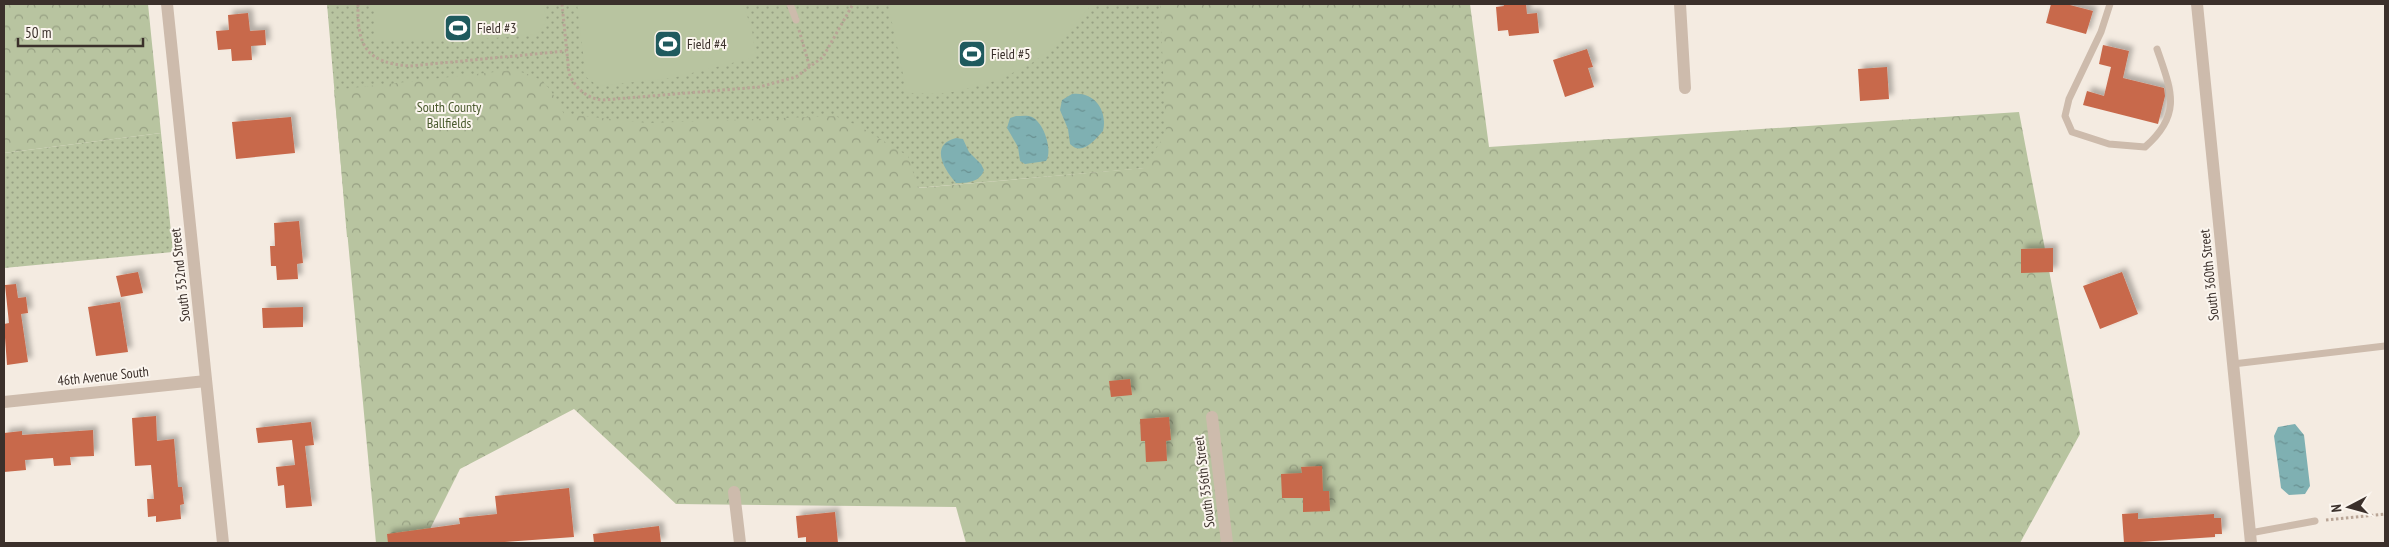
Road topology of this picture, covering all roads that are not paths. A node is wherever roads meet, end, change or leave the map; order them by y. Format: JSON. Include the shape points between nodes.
{"nodes":[{"id":1,"x":167,"y":4,"type":"edge"},
{"id":2,"x":790,"y":4,"type":"edge"},
{"id":3,"x":1680,"y":4,"type":"edge"},
{"id":4,"x":2110,"y":4,"type":"edge"},
{"id":5,"x":2197,"y":4,"type":"edge"},
{"id":6,"x":796,"y":20,"type":"road end"},
{"id":7,"x":2157,"y":48,"type":"dead end"},
{"id":8,"x":1685,"y":88,"type":"dead end"},
{"id":9,"x":2385,"y":346,"type":"edge"},
{"id":10,"x":2233,"y":364,"type":"junction"},
{"id":11,"x":206,"y":381,"type":"junction"},
{"id":12,"x":4,"y":402,"type":"edge"},
{"id":13,"x":1212,"y":417,"type":"dead end"},
{"id":14,"x":734,"y":492,"type":"dead end"},
{"id":15,"x":2316,"y":521,"type":"road end"},
{"id":16,"x":2250,"y":538,"type":"edge"},
{"id":17,"x":223,"y":543,"type":"edge"},
{"id":18,"x":740,"y":543,"type":"edge"},
{"id":19,"x":1227,"y":543,"type":"edge"}],
"edges":[{"from":1,"to":11,"type":"street","name":"South 352nd Street"},
{"from":2,"to":6,"type":"lane"},
{"from":3,"to":8,"type":"street"},
{"from":4,"to":7,"type":"lane","via":[[2101,32],[2069,99],[2065,116],[2072,132],[2109,144],[2145,146],[2160,134],[2169,116],[2170,89]]},
{"from":5,"to":10,"type":"street","name":"South 360th Street"},
{"from":9,"to":10,"type":"lane"},
{"from":10,"to":16,"type":"street","name":"South 360th Street"},
{"from":11,"to":12,"type":"street","name":"46th Avenue South"},
{"from":11,"to":17,"type":"street","name":"South 352nd Street"},
{"from":13,"to":19,"type":"street","name":"South 356th Street"},
{"from":14,"to":18,"type":"street"},
{"from":15,"to":16,"type":"lane"}]}
